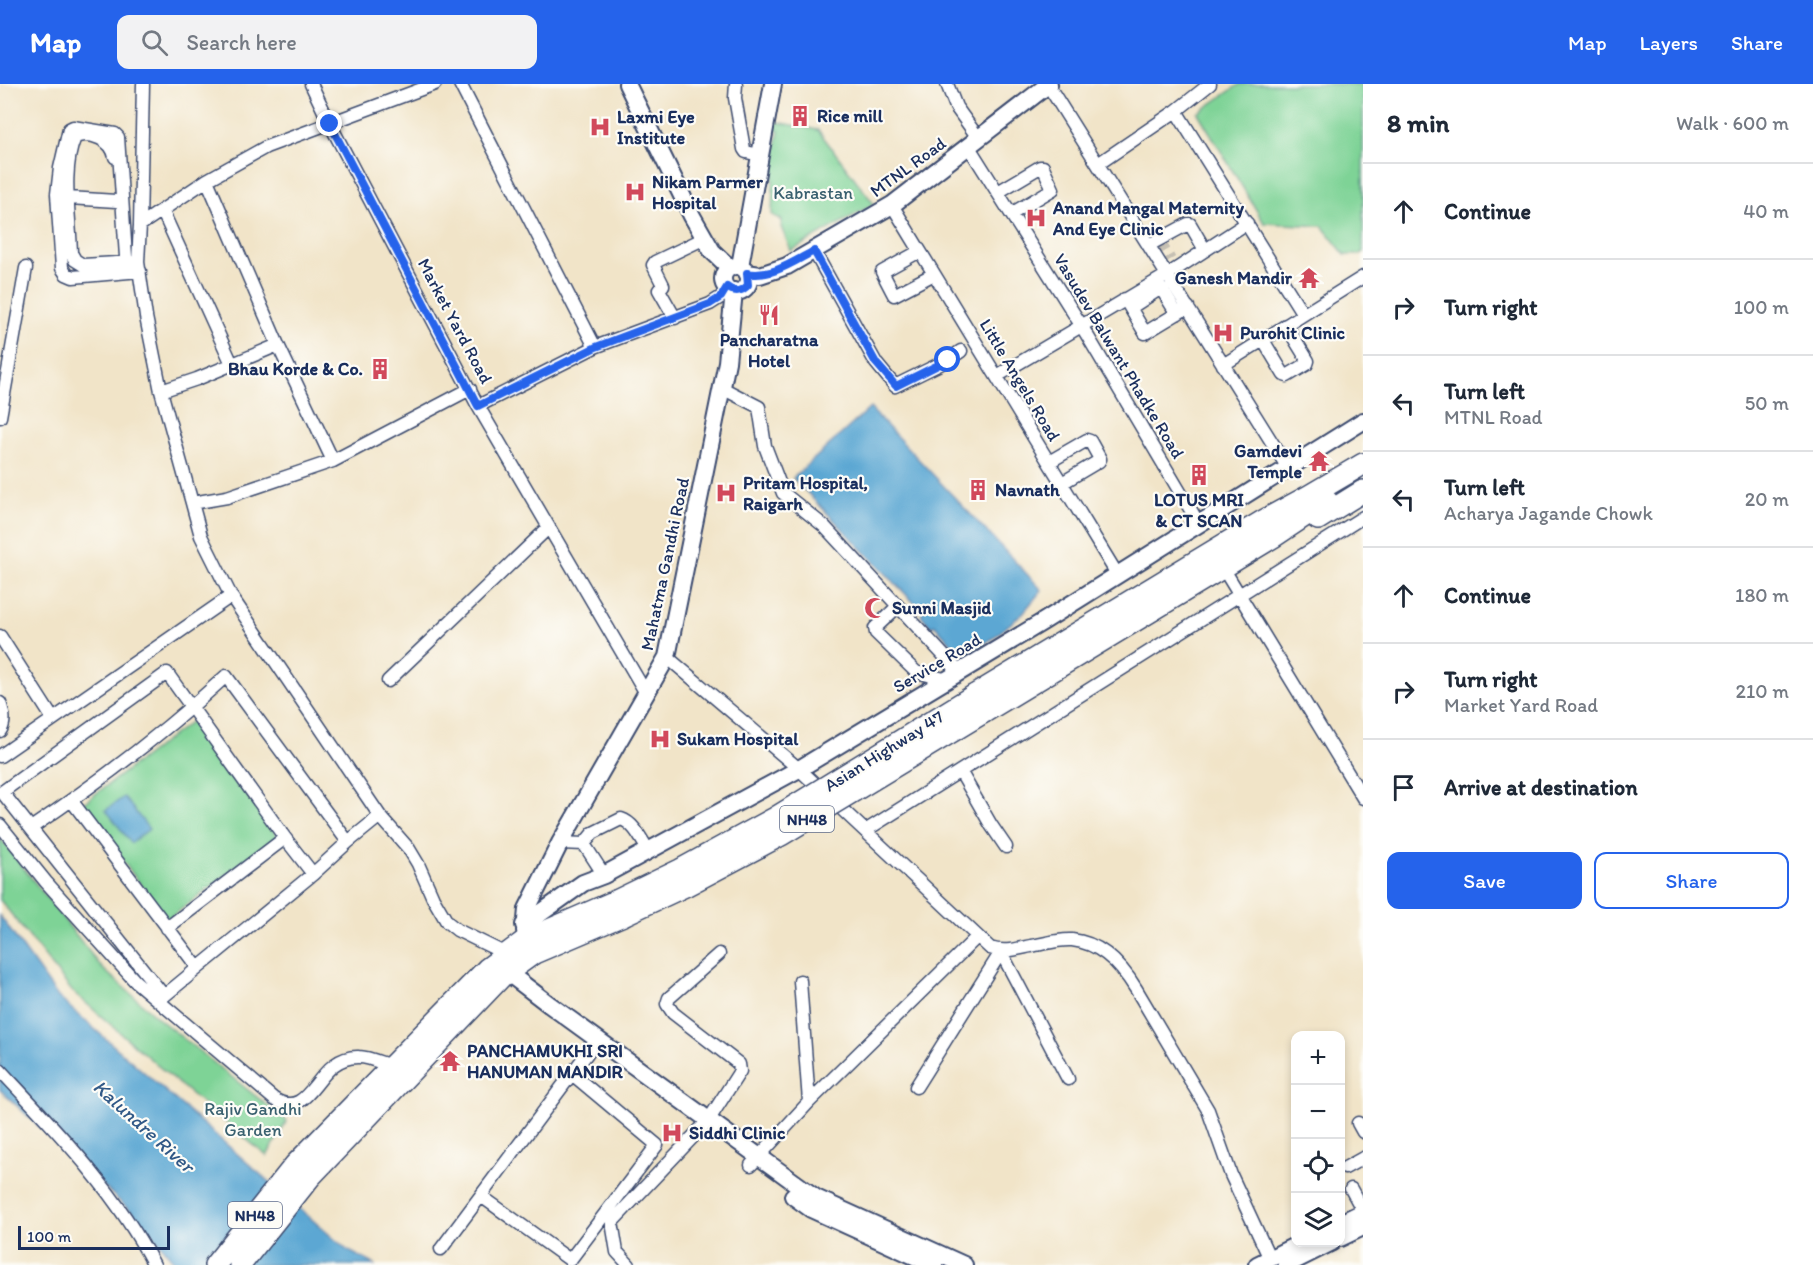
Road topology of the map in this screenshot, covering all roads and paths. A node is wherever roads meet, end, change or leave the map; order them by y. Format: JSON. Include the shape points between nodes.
{"nodes":[{"id":1,"x":143,"y":84,"type":"edge"},
{"id":2,"x":311,"y":84,"type":"edge"},
{"id":3,"x":435,"y":84,"type":"edge"},
{"id":4,"x":460,"y":84,"type":"edge"},
{"id":5,"x":627,"y":84,"type":"edge"},
{"id":6,"x":735,"y":84,"type":"edge"},
{"id":7,"x":773,"y":84,"type":"edge"},
{"id":8,"x":947,"y":84,"type":"edge"},
{"id":9,"x":1210,"y":84,"type":"edge"},
{"id":10,"x":1045,"y":85,"type":"edge"},
{"id":11,"x":1176,"y":111,"type":"junction"},
{"id":12,"x":330,"y":124,"type":"junction"},
{"id":13,"x":974,"y":143,"type":"junction"},
{"id":14,"x":760,"y":155,"type":"junction"},
{"id":15,"x":1098,"y":164,"type":"junction"},
{"id":16,"x":207,"y":180,"type":"junction"},
{"id":17,"x":998,"y":192,"type":"junction"},
{"id":18,"x":69,"y":198,"type":"junction"},
{"id":19,"x":116,"y":201,"type":"junction"},
{"id":20,"x":892,"y":205,"type":"junction"},
{"id":21,"x":162,"y":210,"type":"junction"},
{"id":22,"x":1011,"y":214,"type":"junction"},
{"id":23,"x":1247,"y":223,"type":"junction"},
{"id":24,"x":140,"y":225,"type":"junction"},
{"id":25,"x":705,"y":238,"type":"junction"},
{"id":26,"x":117,"y":244,"type":"dead end"},
{"id":27,"x":1155,"y":244,"type":"junction"},
{"id":28,"x":1205,"y":250,"type":"junction"},
{"id":29,"x":814,"y":251,"type":"junction"},
{"id":30,"x":133,"y":267,"type":"junction"},
{"id":31,"x":26,"y":268,"type":"dead end"},
{"id":32,"x":739,"y":269,"type":"junction"},
{"id":33,"x":1170,"y":272,"type":"junction"},
{"id":34,"x":1363,"y":277,"type":"edge"},
{"id":35,"x":730,"y":289,"type":"junction"},
{"id":36,"x":1130,"y":302,"type":"junction"},
{"id":37,"x":1183,"y":311,"type":"junction"},
{"id":38,"x":1303,"y":314,"type":"junction"},
{"id":39,"x":675,"y":318,"type":"junction"},
{"id":40,"x":1081,"y":325,"type":"junction"},
{"id":41,"x":1288,"y":329,"type":"junction"},
{"id":42,"x":1266,"y":338,"type":"junction"},
{"id":43,"x":278,"y":345,"type":"junction"},
{"id":44,"x":596,"y":347,"type":"junction"},
{"id":45,"x":961,"y":351,"type":"dead end"},
{"id":46,"x":232,"y":364,"type":"junction"},
{"id":47,"x":1223,"y":365,"type":"junction"},
{"id":48,"x":997,"y":376,"type":"junction"},
{"id":49,"x":722,"y":388,"type":"junction"},
{"id":50,"x":470,"y":389,"type":"junction"},
{"id":51,"x":161,"y":391,"type":"junction"},
{"id":52,"x":478,"y":406,"type":"junction"},
{"id":53,"x":0,"y":417,"type":"edge"},
{"id":54,"x":1363,"y":422,"type":"edge"},
{"id":55,"x":1363,"y":451,"type":"edge"},
{"id":56,"x":333,"y":461,"type":"junction"},
{"id":57,"x":1049,"y":462,"type":"junction"},
{"id":58,"x":1363,"y":464,"type":"edge"},
{"id":59,"x":1288,"y":468,"type":"junction"},
{"id":60,"x":1363,"y":478,"type":"edge"},
{"id":61,"x":1062,"y":483,"type":"junction"},
{"id":62,"x":1363,"y":491,"type":"edge"},
{"id":63,"x":192,"y":503,"type":"junction"},
{"id":64,"x":1311,"y":503,"type":"junction"},
{"id":65,"x":1363,"y":517,"type":"edge"},
{"id":66,"x":1199,"y":524,"type":"junction"},
{"id":67,"x":548,"y":528,"type":"junction"},
{"id":68,"x":1268,"y":529,"type":"junction"},
{"id":69,"x":1223,"y":568,"type":"junction"},
{"id":70,"x":1118,"y":574,"type":"junction"},
{"id":71,"x":1239,"y":595,"type":"junction"},
{"id":72,"x":231,"y":596,"type":"junction"},
{"id":73,"x":898,"y":606,"type":"junction"},
{"id":74,"x":0,"y":636,"type":"edge"},
{"id":75,"x":667,"y":657,"type":"junction"},
{"id":76,"x":954,"y":676,"type":"junction"},
{"id":77,"x":388,"y":681,"type":"dead end"},
{"id":78,"x":647,"y":695,"type":"junction"},
{"id":79,"x":0,"y":703,"type":"edge"},
{"id":80,"x":979,"y":704,"type":"junction"},
{"id":81,"x":191,"y":708,"type":"junction"},
{"id":82,"x":53,"y":719,"type":"junction"},
{"id":83,"x":0,"y":730,"type":"edge"},
{"id":84,"x":0,"y":756,"type":"edge"},
{"id":85,"x":799,"y":769,"type":"junction"},
{"id":86,"x":960,"y":771,"type":"junction"},
{"id":87,"x":1363,"y":798,"type":"edge"},
{"id":88,"x":71,"y":800,"type":"junction"},
{"id":89,"x":380,"y":816,"type":"junction"},
{"id":90,"x":0,"y":825,"type":"edge"},
{"id":91,"x":31,"y":828,"type":"junction"},
{"id":92,"x":865,"y":831,"type":"junction"},
{"id":93,"x":285,"y":838,"type":"junction"},
{"id":94,"x":348,"y":842,"type":"junction"},
{"id":95,"x":560,"y":843,"type":"junction"},
{"id":96,"x":584,"y":844,"type":"junction"},
{"id":97,"x":1006,"y":847,"type":"dead end"},
{"id":98,"x":648,"y":850,"type":"junction"},
{"id":99,"x":313,"y":874,"type":"junction"},
{"id":100,"x":604,"y":875,"type":"junction"},
{"id":101,"x":167,"y":928,"type":"junction"},
{"id":102,"x":977,"y":937,"type":"junction"},
{"id":103,"x":527,"y":940,"type":"junction"},
{"id":104,"x":1001,"y":952,"type":"junction"},
{"id":105,"x":719,"y":954,"type":"dead end"},
{"id":106,"x":198,"y":968,"type":"junction"},
{"id":107,"x":498,"y":968,"type":"junction"},
{"id":108,"x":800,"y":981,"type":"dead end"},
{"id":109,"x":594,"y":1044,"type":"junction"},
{"id":110,"x":391,"y":1066,"type":"junction"},
{"id":111,"x":0,"y":1070,"type":"edge"},
{"id":112,"x":572,"y":1074,"type":"junction"},
{"id":113,"x":1068,"y":1079,"type":"dead end"},
{"id":114,"x":916,"y":1087,"type":"dead end"},
{"id":115,"x":809,"y":1102,"type":"junction"},
{"id":116,"x":704,"y":1124,"type":"junction"},
{"id":117,"x":1363,"y":1158,"type":"edge"},
{"id":118,"x":755,"y":1161,"type":"junction"},
{"id":119,"x":1345,"y":1168,"type":"dead end"},
{"id":120,"x":303,"y":1171,"type":"junction"},
{"id":121,"x":1351,"y":1189,"type":"dead end"},
{"id":122,"x":481,"y":1196,"type":"junction"},
{"id":123,"x":1363,"y":1211,"type":"edge"},
{"id":124,"x":1345,"y":1221,"type":"edge"},
{"id":125,"x":1363,"y":1227,"type":"edge"},
{"id":126,"x":1345,"y":1236,"type":"edge"},
{"id":127,"x":1296,"y":1247,"type":"edge"},
{"id":128,"x":1318,"y":1247,"type":"edge"},
{"id":129,"x":441,"y":1249,"type":"dead end"},
{"id":130,"x":568,"y":1262,"type":"edge"},
{"id":131,"x":1272,"y":1263,"type":"edge"},
{"id":132,"x":154,"y":1265,"type":"edge"},
{"id":133,"x":215,"y":1265,"type":"edge"},
{"id":134,"x":240,"y":1265,"type":"edge"},
{"id":135,"x":629,"y":1265,"type":"edge"},
{"id":136,"x":934,"y":1265,"type":"edge"},
{"id":137,"x":964,"y":1265,"type":"edge"}],
"edges":[{"from":1,"to":24,"type":"street"},
{"from":2,"to":12,"type":"street","name":"Market Yard Road"},
{"from":3,"to":12,"type":"street"},
{"from":4,"to":44,"type":"street"},
{"from":5,"to":25,"type":"street"},
{"from":6,"to":14,"type":"street","via":[[744,149]]},
{"from":7,"to":14,"type":"street"},
{"from":8,"to":13,"type":"street","name":"Vasudev Balwant Phadke Road"},
{"from":9,"to":11,"type":"street"},
{"from":10,"to":13,"type":"street","name":"MTNL Road"},
{"from":10,"to":15,"type":"street"},
{"from":11,"to":15,"type":"street"},
{"from":11,"to":23,"type":"street"},
{"from":12,"to":16,"type":"street","via":[[266,147]]},
{"from":12,"to":50,"type":"street","name":"Market Yard Road"},
{"from":13,"to":17,"type":"street","name":"Vasudev Balwant Phadke Road"},
{"from":13,"to":20,"type":"street","name":"MTNL Road"},
{"from":14,"to":32,"type":"street"},
{"from":15,"to":27,"type":"street"},
{"from":16,"to":21,"type":"street"},
{"from":16,"to":43,"type":"street"},
{"from":17,"to":22,"type":"street","name":"Vasudev Balwant Phadke Road"},
{"from":17,"to":22,"type":"street","via":[[1043,167],[1053,189]]},
{"from":18,"to":19,"type":"street"},
{"from":18,"to":19,"type":"street","via":[[71,147],[75,137],[90,135],[105,140],[115,153]]},
{"from":18,"to":30,"type":"street","via":[[71,252],[75,260],[83,265]]},
{"from":19,"to":26,"type":"street"},
{"from":20,"to":29,"type":"street","name":"MTNL Road"},
{"from":20,"to":48,"type":"street","name":"Little Angels Road"},
{"from":21,"to":24,"type":"street"},
{"from":21,"to":46,"type":"street"},
{"from":22,"to":40,"type":"street","name":"Vasudev Balwant Phadke Road"},
{"from":23,"to":28,"type":"street"},
{"from":23,"to":38,"type":"street"},
{"from":24,"to":30,"type":"street"},
{"from":25,"to":32,"type":"street","via":[[712,251]]},
{"from":25,"to":39,"type":"street","via":[[653,265],[663,285],[659,290]]},
{"from":27,"to":28,"type":"street","via":[[1188,224]]},
{"from":27,"to":33,"type":"street"},
{"from":28,"to":33,"type":"street"},
{"from":29,"to":32,"type":"street","name":"MTNL Road","via":[[760,275]]},
{"from":29,"to":45,"type":"street","via":[[876,363],[896,386]]},
{"from":30,"to":30,"type":"street","via":[[73,277],[62,268],[57,194],[69,129],[73,127],[118,137]]},
{"from":30,"to":51,"type":"street"},
{"from":31,"to":53,"type":"street"},
{"from":32,"to":35,"type":"street","via":[[749,281],[745,288]]},
{"from":33,"to":36,"type":"street"},
{"from":33,"to":37,"type":"street"},
{"from":34,"to":38,"type":"street"},
{"from":35,"to":39,"type":"street"},
{"from":35,"to":49,"type":"street","name":"Mahatma Gandhi Road"},
{"from":36,"to":37,"type":"street","via":[[1145,333]]},
{"from":36,"to":40,"type":"street"},
{"from":37,"to":47,"type":"street"},
{"from":38,"to":41,"type":"street"},
{"from":39,"to":44,"type":"street"},
{"from":40,"to":48,"type":"street"},
{"from":40,"to":66,"type":"street","name":"Vasudev Balwant Phadke Road"},
{"from":41,"to":42,"type":"street"},
{"from":41,"to":42,"type":"street","via":[[1308,361],[1287,376]]},
{"from":42,"to":47,"type":"street"},
{"from":43,"to":46,"type":"street"},
{"from":43,"to":56,"type":"street"},
{"from":44,"to":52,"type":"street"},
{"from":46,"to":51,"type":"street"},
{"from":47,"to":59,"type":"street"},
{"from":48,"to":57,"type":"street","name":"Little Angels Road"},
{"from":49,"to":73,"type":"street","via":[[759,407],[765,446],[783,493],[824,526]]},
{"from":49,"to":75,"type":"street","name":"Mahatma Gandhi Road"},
{"from":50,"to":52,"type":"street","name":"Market Yard Road"},
{"from":50,"to":56,"type":"street"},
{"from":51,"to":63,"type":"street"},
{"from":52,"to":67,"type":"street","name":"Market Yard Road"},
{"from":54,"to":59,"type":"street","name":"Service Road"},
{"from":55,"to":68,"type":"highway","via":[[1302,488]]},
{"from":56,"to":63,"type":"street","via":[[227,497]]},
{"from":57,"to":61,"type":"street","name":"Little Angels Road"},
{"from":57,"to":61,"type":"street","via":[[1090,441],[1099,461]]},
{"from":58,"to":64,"type":"highway","number":"NH48"},
{"from":59,"to":66,"type":"street","name":"Service Road"},
{"from":60,"to":64,"type":"highway","number":"NH48"},
{"from":61,"to":70,"type":"street","name":"Little Angels Road"},
{"from":62,"to":68,"type":"highway","via":[[1320,518]]},
{"from":63,"to":72,"type":"street","via":[[201,536]]},
{"from":64,"to":68,"type":"highway","number":"NH48"},
{"from":65,"to":71,"type":"street"},
{"from":66,"to":70,"type":"street","name":"Service Road"},
{"from":67,"to":77,"type":"street"},
{"from":67,"to":78,"type":"street","name":"Market Yard Road"},
{"from":68,"to":69,"type":"highway","name":"Asian Highway 47","number":"NH48"},
{"from":68,"to":80,"type":"highway","name":"Asian Highway 47","number":"NH48"},
{"from":69,"to":71,"type":"street"},
{"from":69,"to":80,"type":"highway","name":"Asian Highway 47","number":"NH48"},
{"from":70,"to":76,"type":"street","name":"Service Road"},
{"from":71,"to":86,"type":"street"},
{"from":71,"to":87,"type":"street"},
{"from":72,"to":82,"type":"street"},
{"from":72,"to":89,"type":"street"},
{"from":73,"to":76,"type":"street"},
{"from":73,"to":76,"type":"street","via":[[875,628],[876,633],[916,672]]},
{"from":74,"to":82,"type":"street"},
{"from":75,"to":78,"type":"street","name":"Mahatma Gandhi Road"},
{"from":75,"to":85,"type":"street"},
{"from":76,"to":85,"type":"street","name":"Service Road"},
{"from":78,"to":95,"type":"street","name":"Mahatma Gandhi Road"},
{"from":79,"to":83,"type":"street","via":[[4,715]]},
{"from":80,"to":103,"type":"highway","name":"Asian Highway 47","number":"NH48","bridge":true,"via":[[619,908]]},
{"from":81,"to":88,"type":"street"},
{"from":81,"to":91,"type":"street","via":[[167,673],[2,792]]},
{"from":81,"to":93,"type":"street"},
{"from":81,"to":94,"type":"street","via":[[226,676]]},
{"from":82,"to":84,"type":"street"},
{"from":85,"to":92,"type":"street"},
{"from":85,"to":98,"type":"street","name":"Service Road"},
{"from":86,"to":92,"type":"street"},
{"from":86,"to":97,"type":"street"},
{"from":88,"to":91,"type":"street"},
{"from":88,"to":101,"type":"street"},
{"from":89,"to":94,"type":"street"},
{"from":89,"to":107,"type":"street","via":[[409,849],[447,922]]},
{"from":90,"to":110,"type":"street","via":[[135,981],[282,1104],[297,1104],[326,1071],[349,1058],[360,1056]]},
{"from":91,"to":106,"type":"street","via":[[164,996]]},
{"from":92,"to":102,"type":"street"},
{"from":93,"to":99,"type":"street"},
{"from":93,"to":101,"type":"street"},
{"from":94,"to":99,"type":"street"},
{"from":95,"to":96,"type":"street"},
{"from":95,"to":103,"type":"street","name":"Mahatma Gandhi Road","via":[[527,909]]},
{"from":96,"to":98,"type":"street","via":[[592,833],[621,819],[632,825]]},
{"from":96,"to":100,"type":"street"},
{"from":98,"to":100,"type":"street","name":"Service Road"},
{"from":99,"to":106,"type":"street"},
{"from":100,"to":103,"type":"street","name":"Service Road","via":[[583,883]]},
{"from":101,"to":106,"type":"street"},
{"from":102,"to":104,"type":"street"},
{"from":102,"to":115,"type":"street"},
{"from":103,"to":107,"type":"highway","name":"Asian Highway 47","number":"NH48"},
{"from":104,"to":113,"type":"street"},
{"from":104,"to":114,"type":"street"},
{"from":104,"to":131,"type":"street","via":[[1072,940],[1086,943],[1124,970],[1208,1110],[1231,1174]]},
{"from":105,"to":116,"type":"street","via":[[667,1004],[740,1067]]},
{"from":107,"to":109,"type":"street"},
{"from":107,"to":110,"type":"highway","number":"NH48"},
{"from":107,"to":120,"type":"highway","number":"NH48"},
{"from":108,"to":115,"type":"street"},
{"from":109,"to":112,"type":"street"},
{"from":109,"to":116,"type":"street"},
{"from":110,"to":120,"type":"highway","number":"NH48"},
{"from":111,"to":132,"type":"street","via":[[69,1143],[110,1195]]},
{"from":112,"to":122,"type":"street"},
{"from":112,"to":130,"type":"street","via":[[657,1145]]},
{"from":115,"to":118,"type":"street"},
{"from":116,"to":118,"type":"street"},
{"from":116,"to":135,"type":"street","via":[[612,1222],[617,1252]]},
{"from":117,"to":119,"type":"street"},
{"from":118,"to":136,"type":"street","via":[[811,1209]]},
{"from":118,"to":137,"type":"street","via":[[816,1198]]},
{"from":120,"to":133,"type":"highway","number":"NH48"},
{"from":120,"to":134,"type":"highway","number":"NH48"},
{"from":121,"to":123,"type":"street"},
{"from":122,"to":129,"type":"street"},
{"from":122,"to":130,"type":"street"},
{"from":123,"to":124,"type":"street"},
{"from":125,"to":126,"type":"street"},
{"from":127,"to":131,"type":"street"},
{"from":128,"to":131,"type":"street"}]}
